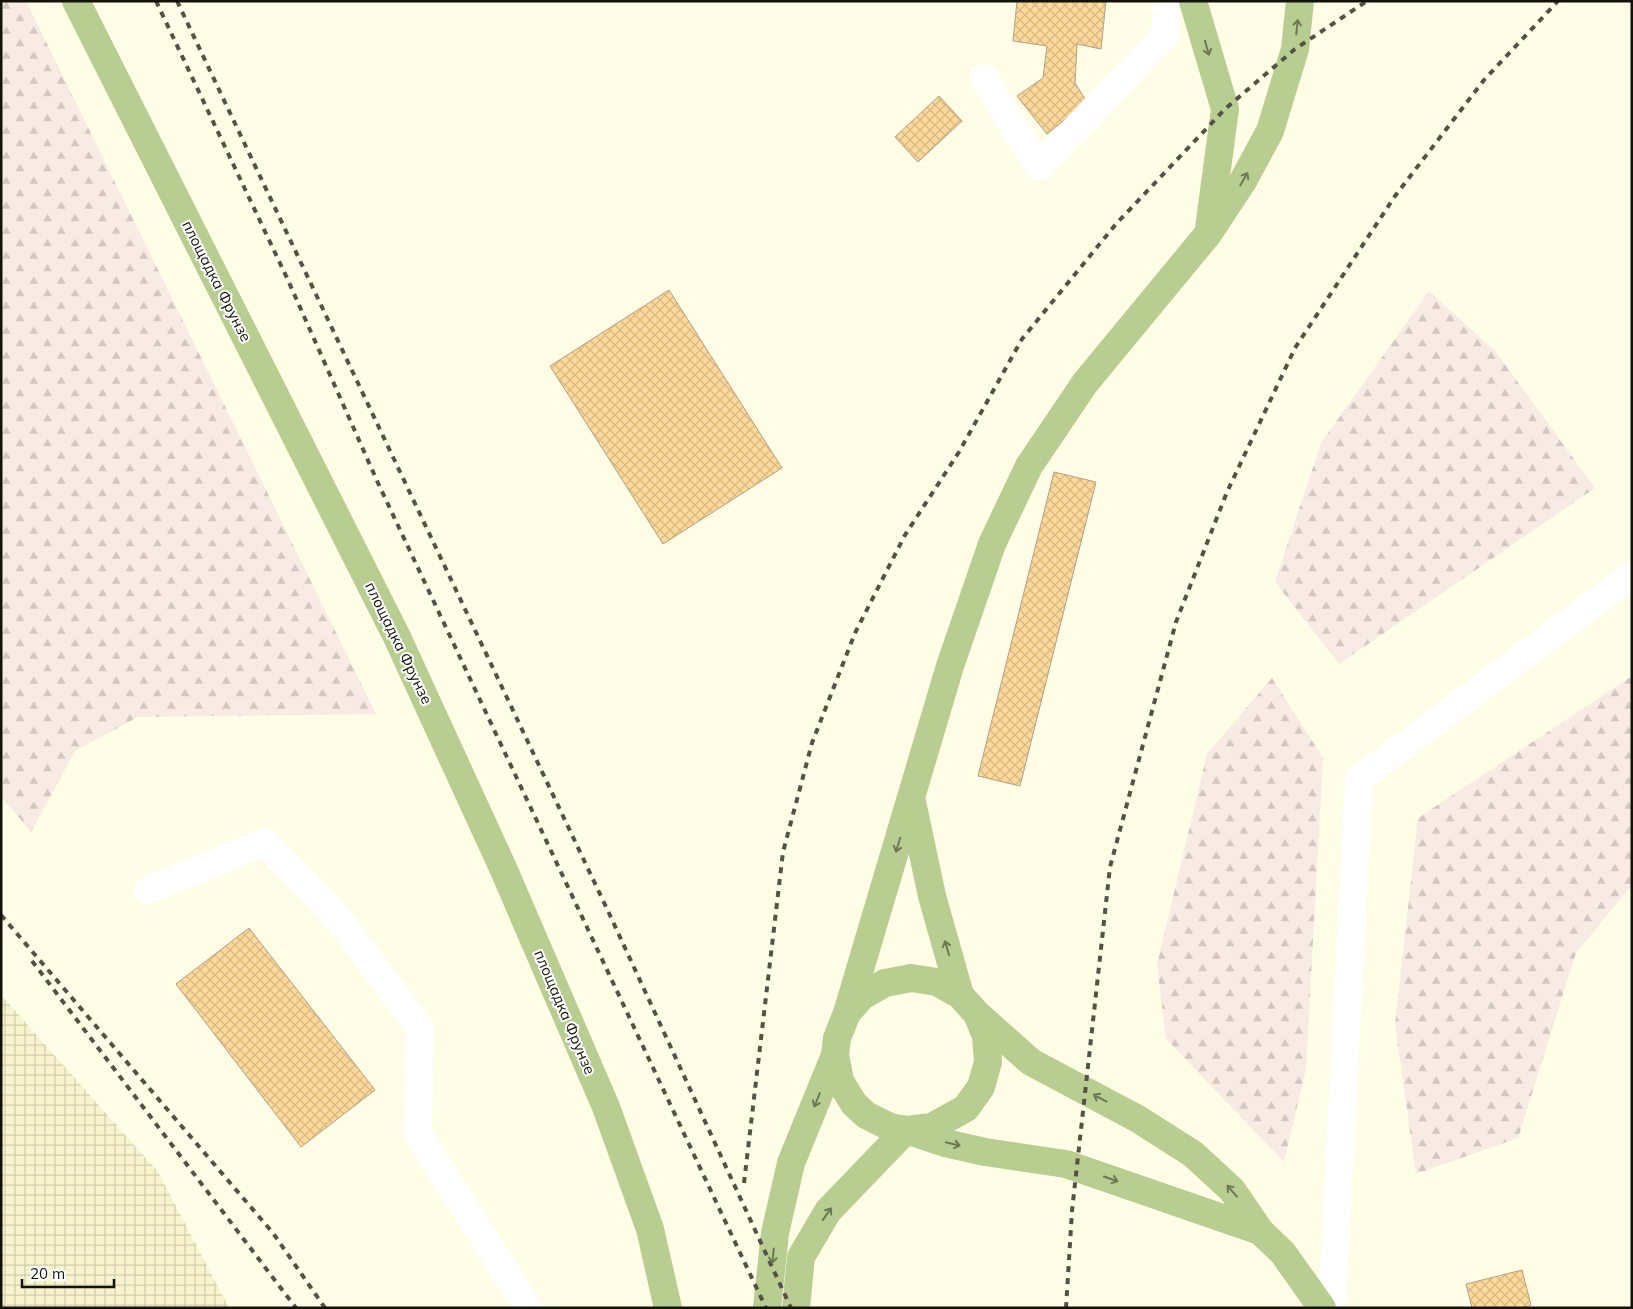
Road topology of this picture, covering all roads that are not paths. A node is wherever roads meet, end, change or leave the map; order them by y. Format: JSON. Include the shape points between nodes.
{"nodes":[{"id":1,"x":76,"y":1,"type":"edge"},
{"id":2,"x":1167,"y":1,"type":"edge"},
{"id":3,"x":1193,"y":1,"type":"edge"},
{"id":4,"x":1300,"y":1,"type":"edge"},
{"id":5,"x":984,"y":78,"type":"dead end"},
{"id":6,"x":1208,"y":234,"type":"junction"},
{"id":7,"x":1632,"y":575,"type":"edge"},
{"id":8,"x":912,"y":798,"type":"junction"},
{"id":9,"x":148,"y":890,"type":"dead end"},
{"id":10,"x":969,"y":1004,"type":"junction"},
{"id":11,"x":847,"y":1013,"type":"junction"},
{"id":12,"x":836,"y":1055,"type":"junction"},
{"id":13,"x":906,"y":1130,"type":"junction"},
{"id":14,"x":1260,"y":1231,"type":"junction"},
{"id":15,"x":528,"y":1308,"type":"edge"},
{"id":16,"x":668,"y":1308,"type":"edge"},
{"id":17,"x":767,"y":1308,"type":"edge"},
{"id":18,"x":796,"y":1308,"type":"edge"},
{"id":19,"x":1322,"y":1308,"type":"edge"},
{"id":20,"x":1332,"y":1308,"type":"edge"}],
"edges":[{"from":1,"to":16,"type":"main road","name":"площадка Фрунзе","via":[[397,637],[499,859],[606,1107],[650,1229]]},
{"from":2,"to":5,"type":"street","via":[[1165,35],[1038,167]]},
{"from":3,"to":6,"type":"main road","one_way":true,"via":[[1225,109]]},
{"from":6,"to":4,"type":"main road","one_way":true,"via":[[1270,132],[1295,49]]},
{"from":6,"to":8,"type":"main road","via":[[1085,383],[1029,466],[992,544],[950,666]]},
{"from":7,"to":20,"type":"street","via":[[1359,779]]},
{"from":10,"to":8,"type":"main road","one_way":true,"via":[[932,896]]},
{"from":8,"to":11,"type":"main road","one_way":true},
{"from":9,"to":15,"type":"street","via":[[265,842],[338,918],[420,1028],[418,1134]]},
{"from":10,"to":11,"type":"main road","via":[[937,982],[912,978],[885,983],[862,996]]},
{"from":10,"to":13,"type":"main road","via":[[986,1036],[988,1062],[981,1087],[966,1108],[932,1128]]},
{"from":14,"to":10,"type":"main road","one_way":true,"via":[[1232,1190],[1193,1154],[1138,1119],[1031,1062]]},
{"from":11,"to":12,"type":"main road","via":[[837,1038]]},
{"from":12,"to":13,"type":"main road","via":[[840,1081],[854,1104],[866,1115],[890,1127]]},
{"from":12,"to":17,"type":"main road","one_way":true,"via":[[791,1164],[775,1233]]},
{"from":13,"to":14,"type":"main road","one_way":true,"via":[[985,1152],[1066,1164]]},
{"from":18,"to":13,"type":"main road","one_way":true,"via":[[801,1257],[828,1211]]},
{"from":14,"to":19,"type":"main road","via":[[1282,1253]]}]}
